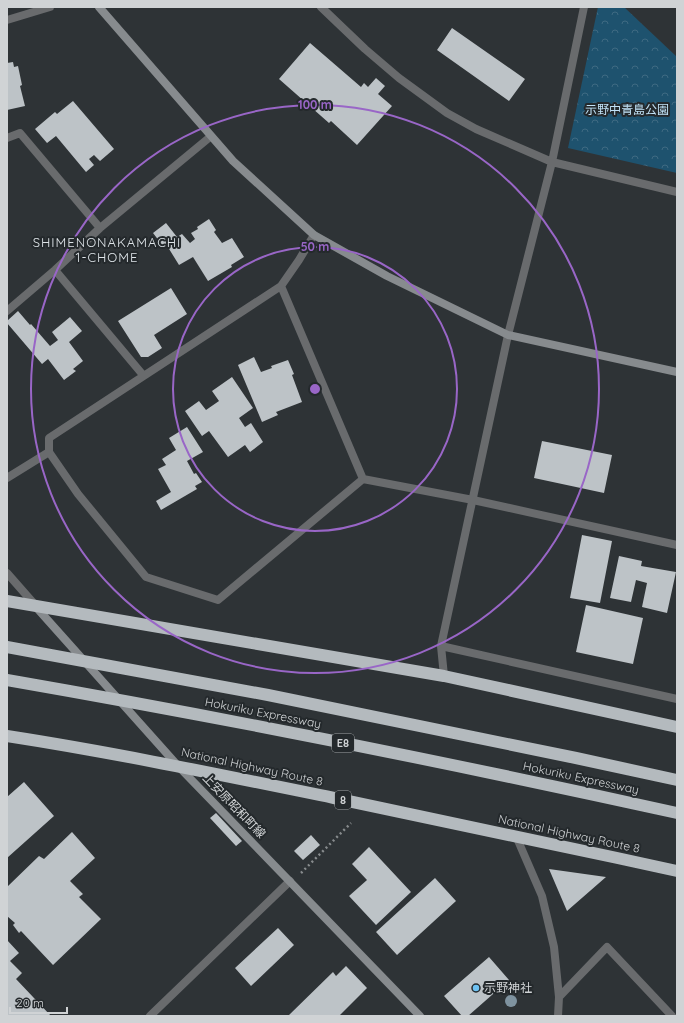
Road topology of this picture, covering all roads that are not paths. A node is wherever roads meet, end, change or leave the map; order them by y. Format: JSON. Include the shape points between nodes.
{"nodes":[{"id":1,"x":50,"y":7,"type":"edge"},
{"id":2,"x":99,"y":7,"type":"edge"},
{"id":3,"x":321,"y":7,"type":"edge"},
{"id":4,"x":584,"y":7,"type":"edge"},
{"id":5,"x":7,"y":20,"type":"edge"},
{"id":6,"x":210,"y":137,"type":"junction"},
{"id":7,"x":7,"y":138,"type":"edge"},
{"id":8,"x":552,"y":162,"type":"junction"},
{"id":9,"x":677,"y":192,"type":"edge"},
{"id":10,"x":100,"y":228,"type":"junction"},
{"id":11,"x":314,"y":235,"type":"junction"},
{"id":12,"x":55,"y":270,"type":"junction"},
{"id":13,"x":281,"y":286,"type":"junction"},
{"id":14,"x":7,"y":311,"type":"edge"},
{"id":15,"x":508,"y":335,"type":"junction"},
{"id":16,"x":677,"y":372,"type":"edge"},
{"id":17,"x":143,"y":376,"type":"junction"},
{"id":18,"x":49,"y":452,"type":"junction"},
{"id":19,"x":7,"y":478,"type":"edge"},
{"id":20,"x":363,"y":479,"type":"junction"},
{"id":21,"x":473,"y":500,"type":"junction"},
{"id":22,"x":677,"y":545,"type":"edge"},
{"id":23,"x":7,"y":573,"type":"edge"},
{"id":24,"x":7,"y":601,"type":"edge"},
{"id":25,"x":36,"y":607,"type":"junction"},
{"id":26,"x":441,"y":646,"type":"junction"},
{"id":27,"x":7,"y":647,"type":"edge"},
{"id":28,"x":444,"y":676,"type":"junction"},
{"id":29,"x":7,"y":680,"type":"edge"},
{"id":30,"x":677,"y":698,"type":"edge"},
{"id":31,"x":677,"y":727,"type":"edge"},
{"id":32,"x":7,"y":736,"type":"edge"},
{"id":33,"x":178,"y":766,"type":"junction"},
{"id":34,"x":677,"y":780,"type":"edge"},
{"id":35,"x":677,"y":813,"type":"edge"},
{"id":36,"x":516,"y":836,"type":"junction"},
{"id":37,"x":677,"y":871,"type":"edge"},
{"id":38,"x":290,"y":881,"type":"junction"},
{"id":39,"x":559,"y":997,"type":"junction"},
{"id":40,"x":150,"y":1016,"type":"edge"},
{"id":41,"x":420,"y":1016,"type":"edge"},
{"id":42,"x":558,"y":1016,"type":"edge"},
{"id":43,"x":672,"y":1016,"type":"edge"}],
"edges":[{"from":1,"to":5,"type":"street"},
{"from":2,"to":6,"type":"street"},
{"from":3,"to":8,"type":"street","via":[[399,78],[447,113],[476,129]]},
{"from":4,"to":8,"type":"street"},
{"from":6,"to":10,"type":"street"},
{"from":6,"to":11,"type":"street"},
{"from":7,"to":10,"type":"street","via":[[20,133]]},
{"from":8,"to":9,"type":"street"},
{"from":8,"to":15,"type":"street"},
{"from":10,"to":12,"type":"street"},
{"from":11,"to":13,"type":"street"},
{"from":11,"to":15,"type":"street","via":[[387,276]]},
{"from":12,"to":14,"type":"street"},
{"from":12,"to":17,"type":"street"},
{"from":13,"to":17,"type":"street"},
{"from":13,"to":20,"type":"street"},
{"from":15,"to":16,"type":"street"},
{"from":15,"to":21,"type":"street"},
{"from":17,"to":18,"type":"street","via":[[49,438]]},
{"from":18,"to":19,"type":"street"},
{"from":18,"to":20,"type":"street","via":[[78,494],[146,576],[218,600]]},
{"from":20,"to":21,"type":"street"},
{"from":21,"to":22,"type":"street"},
{"from":21,"to":26,"type":"street"},
{"from":23,"to":25,"type":"street"},
{"from":24,"to":25,"type":"highway"},
{"from":25,"to":28,"type":"highway"},
{"from":25,"to":33,"type":"street","name":"上安原昭和町線"},
{"from":26,"to":28,"type":"street"},
{"from":26,"to":30,"type":"street"},
{"from":27,"to":34,"type":"highway","name":"Hokuriku Expressway","via":[[268,695]]},
{"from":28,"to":31,"type":"highway"},
{"from":29,"to":35,"type":"highway","name":"Hokuriku Expressway","number":"E8","via":[[262,726]]},
{"from":32,"to":33,"type":"highway","name":"National Highway Route 8","number":"8"},
{"from":33,"to":36,"type":"highway","name":"National Highway Route 8","number":"8"},
{"from":33,"to":38,"type":"street","name":"上安原昭和町線"},
{"from":36,"to":37,"type":"highway","name":"National Highway Route 8","number":"8"},
{"from":36,"to":39,"type":"street","via":[[542,896],[554,948]]},
{"from":38,"to":40,"type":"street"},
{"from":38,"to":41,"type":"street","name":"上安原昭和町線"},
{"from":39,"to":42,"type":"street"},
{"from":39,"to":43,"type":"street","via":[[607,947]]}]}
